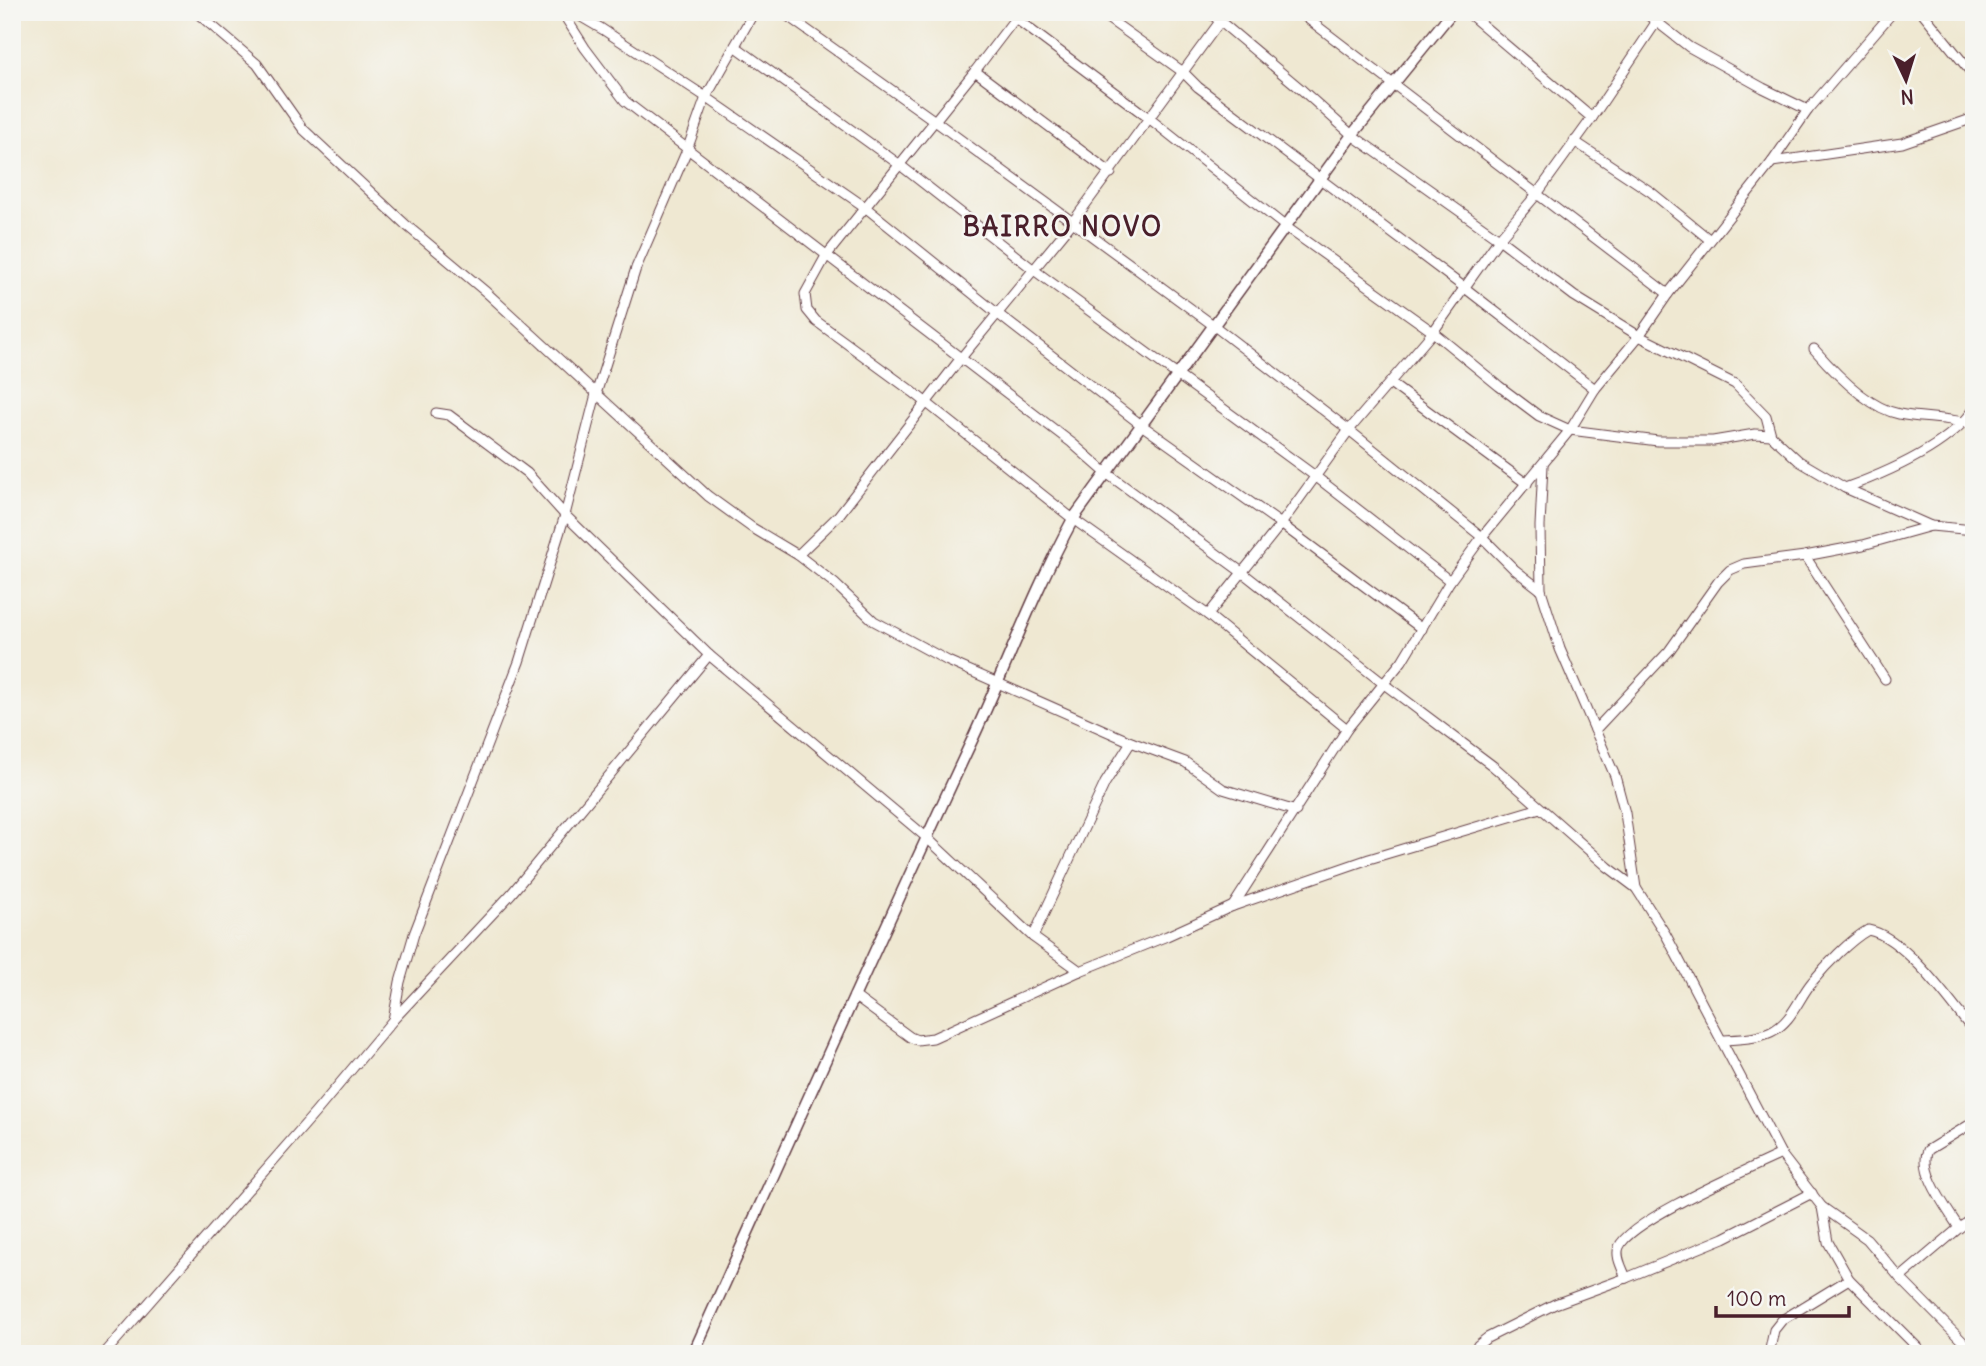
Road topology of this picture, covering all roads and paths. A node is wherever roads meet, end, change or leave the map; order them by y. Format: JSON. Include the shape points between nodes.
{"nodes":[{"id":1,"x":196,"y":12,"type":"edge"},
{"id":2,"x":562,"y":12,"type":"edge"},
{"id":3,"x":573,"y":12,"type":"edge"},
{"id":4,"x":754,"y":12,"type":"edge"},
{"id":5,"x":782,"y":12,"type":"edge"},
{"id":6,"x":1099,"y":12,"type":"edge"},
{"id":7,"x":1209,"y":12,"type":"edge"},
{"id":8,"x":1299,"y":12,"type":"edge"},
{"id":9,"x":1452,"y":12,"type":"edge"},
{"id":10,"x":1467,"y":12,"type":"edge"},
{"id":11,"x":1644,"y":12,"type":"edge"},
{"id":12,"x":1893,"y":12,"type":"edge"},
{"id":13,"x":1923,"y":12,"type":"edge"},
{"id":14,"x":1017,"y":15,"type":"edge"},
{"id":15,"x":1224,"y":16,"type":"edge"},
{"id":16,"x":1660,"y":16,"type":"edge"},
{"id":17,"x":735,"y":46,"type":"junction"},
{"id":18,"x":975,"y":71,"type":"junction"},
{"id":19,"x":1183,"y":72,"type":"junction"},
{"id":20,"x":1974,"y":76,"type":"edge"},
{"id":21,"x":1394,"y":83,"type":"junction"},
{"id":22,"x":706,"y":97,"type":"junction"},
{"id":23,"x":1808,"y":110,"type":"junction"},
{"id":24,"x":1592,"y":118,"type":"junction"},
{"id":25,"x":1974,"y":118,"type":"edge"},
{"id":26,"x":1150,"y":119,"type":"junction"},
{"id":27,"x":935,"y":121,"type":"junction"},
{"id":28,"x":1352,"y":135,"type":"junction"},
{"id":29,"x":1574,"y":141,"type":"junction"},
{"id":30,"x":687,"y":150,"type":"junction"},
{"id":31,"x":1772,"y":162,"type":"junction"},
{"id":32,"x":900,"y":165,"type":"junction"},
{"id":33,"x":1111,"y":173,"type":"junction"},
{"id":34,"x":1320,"y":179,"type":"junction"},
{"id":35,"x":1536,"y":194,"type":"junction"},
{"id":36,"x":865,"y":207,"type":"junction"},
{"id":37,"x":1072,"y":223,"type":"junction"},
{"id":38,"x":1286,"y":227,"type":"junction"},
{"id":39,"x":1499,"y":239,"type":"junction"},
{"id":40,"x":1710,"y":240,"type":"junction"},
{"id":41,"x":826,"y":256,"type":"junction"},
{"id":42,"x":1034,"y":270,"type":"junction"},
{"id":43,"x":1465,"y":288,"type":"junction"},
{"id":44,"x":1668,"y":294,"type":"junction"},
{"id":45,"x":998,"y":314,"type":"junction"},
{"id":46,"x":1213,"y":326,"type":"junction"},
{"id":47,"x":1433,"y":332,"type":"junction"},
{"id":48,"x":1639,"y":335,"type":"junction"},
{"id":49,"x":1814,"y":349,"type":"dead end"},
{"id":50,"x":961,"y":358,"type":"junction"},
{"id":51,"x":1176,"y":374,"type":"junction"},
{"id":52,"x":1390,"y":383,"type":"junction"},
{"id":53,"x":1595,"y":389,"type":"junction"},
{"id":54,"x":596,"y":394,"type":"junction"},
{"id":55,"x":926,"y":403,"type":"junction"},
{"id":56,"x":1974,"y":409,"type":"edge"},
{"id":57,"x":436,"y":413,"type":"dead end"},
{"id":58,"x":1140,"y":424,"type":"junction"},
{"id":59,"x":1969,"y":424,"type":"edge"},
{"id":60,"x":1349,"y":430,"type":"junction"},
{"id":61,"x":1570,"y":430,"type":"junction"},
{"id":62,"x":1771,"y":435,"type":"junction"},
{"id":63,"x":1543,"y":465,"type":"junction"},
{"id":64,"x":1105,"y":472,"type":"junction"},
{"id":65,"x":1315,"y":476,"type":"junction"},
{"id":66,"x":1527,"y":484,"type":"junction"},
{"id":67,"x":1845,"y":488,"type":"junction"},
{"id":68,"x":565,"y":515,"type":"junction"},
{"id":69,"x":1073,"y":519,"type":"junction"},
{"id":70,"x":1281,"y":524,"type":"junction"},
{"id":71,"x":1931,"y":527,"type":"junction"},
{"id":72,"x":1974,"y":530,"type":"edge"},
{"id":73,"x":1482,"y":537,"type":"junction"},
{"id":74,"x":798,"y":555,"type":"junction"},
{"id":75,"x":1805,"y":556,"type":"junction"},
{"id":76,"x":1243,"y":573,"type":"junction"},
{"id":77,"x":1450,"y":581,"type":"junction"},
{"id":78,"x":1541,"y":590,"type":"junction"},
{"id":79,"x":1208,"y":615,"type":"junction"},
{"id":80,"x":1422,"y":629,"type":"junction"},
{"id":81,"x":709,"y":655,"type":"junction"},
{"id":82,"x":1885,"y":679,"type":"dead end"},
{"id":83,"x":999,"y":682,"type":"junction"},
{"id":84,"x":1384,"y":684,"type":"junction"},
{"id":85,"x":1347,"y":729,"type":"junction"},
{"id":86,"x":1595,"y":730,"type":"junction"},
{"id":87,"x":1130,"y":742,"type":"junction"},
{"id":88,"x":1540,"y":808,"type":"junction"},
{"id":89,"x":1296,"y":811,"type":"junction"},
{"id":90,"x":926,"y":837,"type":"junction"},
{"id":91,"x":1636,"y":888,"type":"junction"},
{"id":92,"x":1233,"y":906,"type":"junction"},
{"id":93,"x":1033,"y":937,"type":"junction"},
{"id":94,"x":1080,"y":971,"type":"junction"},
{"id":95,"x":854,"y":996,"type":"junction"},
{"id":96,"x":393,"y":1020,"type":"junction"},
{"id":97,"x":1974,"y":1032,"type":"edge"},
{"id":98,"x":1723,"y":1040,"type":"junction"},
{"id":99,"x":1974,"y":1122,"type":"edge"},
{"id":100,"x":1781,"y":1153,"type":"junction"},
{"id":101,"x":1812,"y":1193,"type":"junction"},
{"id":102,"x":1822,"y":1207,"type":"junction"},
{"id":103,"x":1974,"y":1218,"type":"edge"},
{"id":104,"x":1959,"y":1228,"type":"junction"},
{"id":105,"x":1626,"y":1278,"type":"junction"},
{"id":106,"x":1900,"y":1278,"type":"junction"},
{"id":107,"x":1849,"y":1279,"type":"junction"},
{"id":108,"x":1974,"y":1353,"type":"edge"},
{"id":109,"x":104,"y":1354,"type":"edge"},
{"id":110,"x":693,"y":1354,"type":"edge"},
{"id":111,"x":1473,"y":1354,"type":"edge"},
{"id":112,"x":1769,"y":1354,"type":"edge"},
{"id":113,"x":1924,"y":1354,"type":"edge"}],
"edges":[{"from":1,"to":54,"type":"street","via":[[257,64],[303,129],[340,165]]},
{"from":2,"to":30,"type":"street","via":[[625,101]]},
{"from":3,"to":22,"type":"street"},
{"from":4,"to":17,"type":"street"},
{"from":5,"to":27,"type":"street"},
{"from":6,"to":19,"type":"street"},
{"from":7,"to":15,"type":"street"},
{"from":8,"to":21,"type":"street"},
{"from":9,"to":21,"type":"street"},
{"from":10,"to":24,"type":"street"},
{"from":11,"to":16,"type":"street"},
{"from":12,"to":23,"type":"street"},
{"from":13,"to":20,"type":"street"},
{"from":14,"to":18,"type":"street"},
{"from":14,"to":26,"type":"street"},
{"from":15,"to":19,"type":"street"},
{"from":15,"to":28,"type":"street"},
{"from":16,"to":23,"type":"street","via":[[1689,47]]},
{"from":16,"to":24,"type":"street"},
{"from":17,"to":22,"type":"street"},
{"from":17,"to":32,"type":"street"},
{"from":18,"to":27,"type":"street"},
{"from":18,"to":33,"type":"street"},
{"from":19,"to":26,"type":"street"},
{"from":19,"to":34,"type":"street"},
{"from":21,"to":28,"type":"street"},
{"from":21,"to":35,"type":"street"},
{"from":22,"to":30,"type":"street"},
{"from":22,"to":36,"type":"street"},
{"from":23,"to":31,"type":"street"},
{"from":24,"to":29,"type":"street"},
{"from":25,"to":31,"type":"street","via":[[1902,142]]},
{"from":26,"to":33,"type":"street"},
{"from":26,"to":38,"type":"street"},
{"from":27,"to":32,"type":"street"},
{"from":27,"to":37,"type":"street"},
{"from":28,"to":34,"type":"street"},
{"from":28,"to":39,"type":"street"},
{"from":29,"to":35,"type":"street"},
{"from":29,"to":40,"type":"street","via":[[1651,192]]},
{"from":30,"to":41,"type":"street"},
{"from":30,"to":54,"type":"street","via":[[636,268]]},
{"from":31,"to":40,"type":"street"},
{"from":32,"to":36,"type":"street"},
{"from":32,"to":42,"type":"street"},
{"from":33,"to":37,"type":"street"},
{"from":34,"to":38,"type":"street"},
{"from":34,"to":43,"type":"street"},
{"from":35,"to":39,"type":"street"},
{"from":35,"to":44,"type":"street"},
{"from":36,"to":41,"type":"street"},
{"from":36,"to":45,"type":"street"},
{"from":37,"to":42,"type":"street"},
{"from":37,"to":46,"type":"street"},
{"from":38,"to":46,"type":"street"},
{"from":38,"to":47,"type":"street"},
{"from":39,"to":43,"type":"street"},
{"from":39,"to":48,"type":"street","via":[[1574,296]]},
{"from":40,"to":44,"type":"street"},
{"from":41,"to":50,"type":"street"},
{"from":41,"to":55,"type":"street","via":[[805,294],[807,310]]},
{"from":42,"to":45,"type":"street"},
{"from":42,"to":51,"type":"street"},
{"from":43,"to":47,"type":"street"},
{"from":43,"to":53,"type":"street"},
{"from":44,"to":48,"type":"street"},
{"from":45,"to":50,"type":"street"},
{"from":45,"to":58,"type":"street"},
{"from":46,"to":51,"type":"street"},
{"from":46,"to":60,"type":"street"},
{"from":47,"to":52,"type":"street"},
{"from":47,"to":61,"type":"street","via":[[1539,416]]},
{"from":48,"to":53,"type":"street"},
{"from":48,"to":62,"type":"street","via":[[1735,384],[1766,416]]},
{"from":49,"to":59,"type":"street","via":[[1881,408]]},
{"from":50,"to":55,"type":"street"},
{"from":50,"to":64,"type":"street"},
{"from":51,"to":58,"type":"street"},
{"from":51,"to":65,"type":"street"},
{"from":52,"to":60,"type":"street"},
{"from":52,"to":66,"type":"street"},
{"from":53,"to":61,"type":"street"},
{"from":54,"to":68,"type":"street"},
{"from":54,"to":74,"type":"street","via":[[708,496]]},
{"from":55,"to":69,"type":"street"},
{"from":55,"to":74,"type":"street","via":[[838,516]]},
{"from":56,"to":59,"type":"street"},
{"from":57,"to":68,"type":"street","via":[[449,415],[527,473]]},
{"from":58,"to":64,"type":"street"},
{"from":58,"to":70,"type":"street"},
{"from":59,"to":67,"type":"street","via":[[1895,468]]},
{"from":60,"to":65,"type":"street"},
{"from":60,"to":73,"type":"street"},
{"from":61,"to":62,"type":"street","via":[[1684,442]]},
{"from":61,"to":63,"type":"street"},
{"from":62,"to":67,"type":"street","via":[[1800,461]]},
{"from":63,"to":66,"type":"street"},
{"from":63,"to":78,"type":"street"},
{"from":64,"to":69,"type":"street"},
{"from":64,"to":76,"type":"street"},
{"from":65,"to":70,"type":"street"},
{"from":65,"to":77,"type":"street"},
{"from":66,"to":73,"type":"street"},
{"from":67,"to":71,"type":"street"},
{"from":68,"to":81,"type":"street"},
{"from":68,"to":96,"type":"street","via":[[519,662],[414,934]]},
{"from":69,"to":79,"type":"street"},
{"from":69,"to":83,"type":"street"},
{"from":70,"to":76,"type":"street"},
{"from":70,"to":80,"type":"street"},
{"from":71,"to":72,"type":"street"},
{"from":71,"to":75,"type":"street"},
{"from":73,"to":77,"type":"street"},
{"from":73,"to":78,"type":"street"},
{"from":74,"to":83,"type":"street","via":[[874,621]]},
{"from":75,"to":82,"type":"street"},
{"from":75,"to":86,"type":"street","via":[[1730,570],[1669,651]]},
{"from":76,"to":79,"type":"street"},
{"from":76,"to":84,"type":"street"},
{"from":77,"to":80,"type":"street"},
{"from":78,"to":86,"type":"street","via":[[1560,649]]},
{"from":79,"to":85,"type":"street"},
{"from":80,"to":84,"type":"street"},
{"from":81,"to":90,"type":"street"},
{"from":81,"to":96,"type":"street","via":[[511,894]]},
{"from":83,"to":87,"type":"street"},
{"from":83,"to":90,"type":"street"},
{"from":84,"to":85,"type":"street"},
{"from":84,"to":88,"type":"street","via":[[1493,766]]},
{"from":85,"to":89,"type":"street"},
{"from":86,"to":91,"type":"street","via":[[1625,813]]},
{"from":87,"to":89,"type":"street","via":[[1185,762],[1223,789]]},
{"from":87,"to":93,"type":"street","via":[[1105,783]]},
{"from":88,"to":91,"type":"street"},
{"from":88,"to":92,"type":"street"},
{"from":89,"to":92,"type":"street"},
{"from":90,"to":93,"type":"street"},
{"from":90,"to":95,"type":"street"},
{"from":91,"to":98,"type":"street"},
{"from":92,"to":94,"type":"street"},
{"from":93,"to":94,"type":"street"},
{"from":94,"to":95,"type":"street","via":[[924,1040],[909,1037]]},
{"from":95,"to":110,"type":"street"},
{"from":96,"to":109,"type":"street"},
{"from":97,"to":98,"type":"street","via":[[1907,954],[1879,932],[1868,930],[1812,982],[1786,1022],[1770,1032]]},
{"from":98,"to":100,"type":"street"},
{"from":99,"to":104,"type":"street","via":[[1928,1150],[1925,1157],[1926,1170]]},
{"from":100,"to":101,"type":"street"},
{"from":100,"to":105,"type":"street","via":[[1634,1229],[1617,1252]]},
{"from":101,"to":102,"type":"street"},
{"from":101,"to":105,"type":"street","via":[[1724,1238]]},
{"from":102,"to":106,"type":"street","via":[[1867,1239]]},
{"from":102,"to":107,"type":"street","via":[[1828,1242]]},
{"from":103,"to":104,"type":"street"},
{"from":104,"to":106,"type":"street"},
{"from":105,"to":111,"type":"street","via":[[1555,1304],[1487,1338]]},
{"from":106,"to":108,"type":"street"},
{"from":107,"to":112,"type":"street","via":[[1782,1320],[1774,1330]]},
{"from":107,"to":113,"type":"street"}]}
